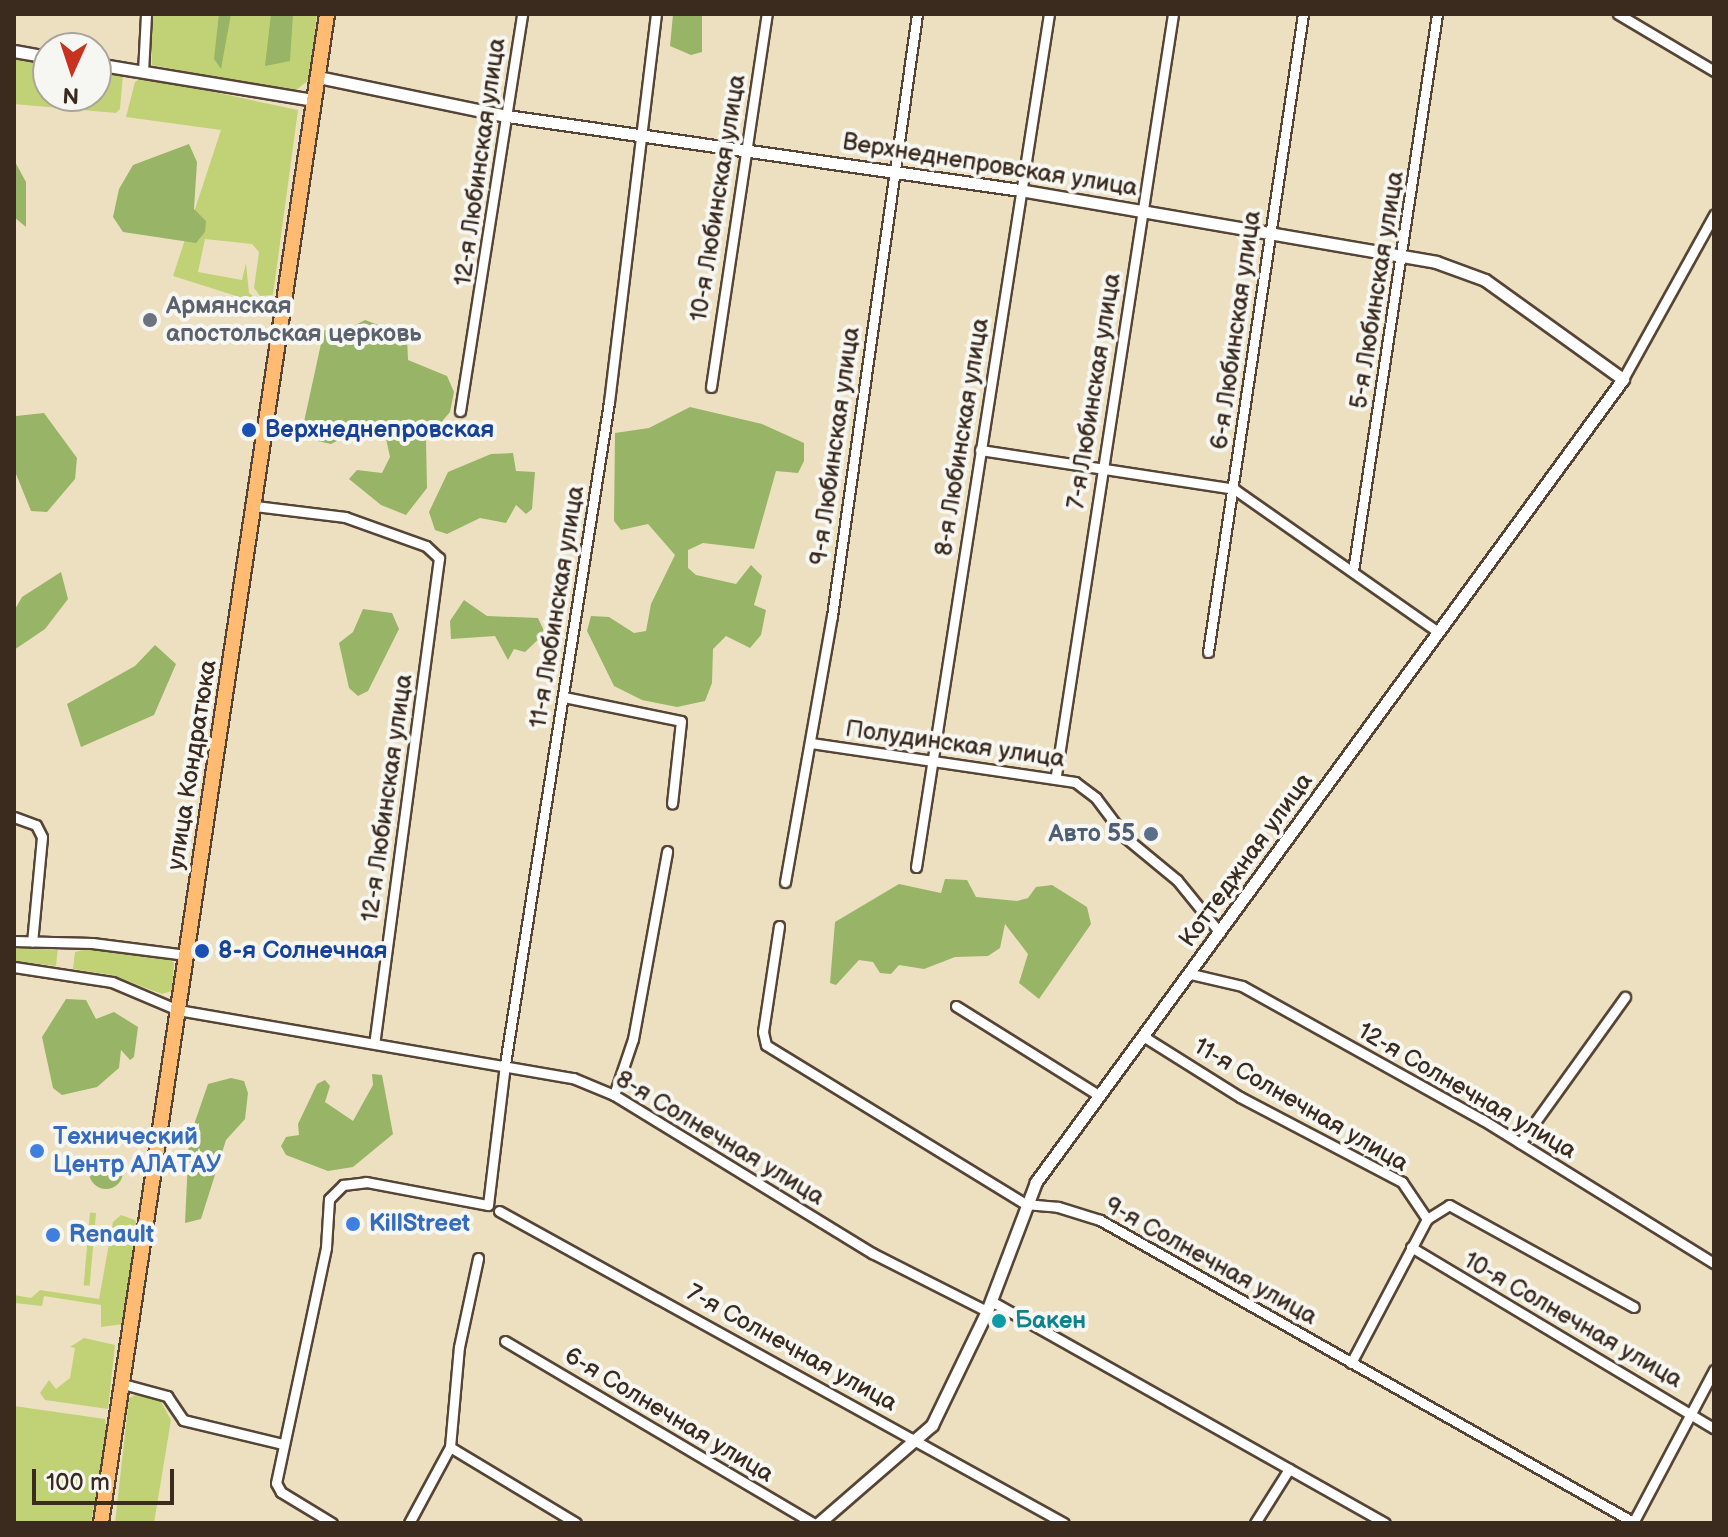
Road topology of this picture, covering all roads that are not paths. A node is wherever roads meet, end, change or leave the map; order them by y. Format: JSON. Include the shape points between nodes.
{"nodes":[{"id":1,"x":146,"y":14,"type":"edge"},
{"id":2,"x":327,"y":14,"type":"edge"},
{"id":3,"x":522,"y":14,"type":"edge"},
{"id":4,"x":656,"y":14,"type":"edge"},
{"id":5,"x":767,"y":14,"type":"edge"},
{"id":6,"x":917,"y":14,"type":"edge"},
{"id":7,"x":1049,"y":14,"type":"edge"},
{"id":8,"x":1173,"y":14,"type":"edge"},
{"id":9,"x":1303,"y":14,"type":"edge"},
{"id":10,"x":1437,"y":14,"type":"edge"},
{"id":11,"x":1618,"y":14,"type":"edge"},
{"id":12,"x":112,"y":67,"type":"edge"},
{"id":13,"x":1714,"y":71,"type":"edge"},
{"id":14,"x":143,"y":72,"type":"junction"},
{"id":15,"x":318,"y":77,"type":"junction"},
{"id":16,"x":314,"y":100,"type":"junction"},
{"id":17,"x":507,"y":116,"type":"junction"},
{"id":18,"x":641,"y":137,"type":"junction"},
{"id":19,"x":745,"y":151,"type":"junction"},
{"id":20,"x":894,"y":172,"type":"junction"},
{"id":21,"x":1020,"y":190,"type":"junction"},
{"id":22,"x":1143,"y":211,"type":"junction"},
{"id":23,"x":1714,"y":215,"type":"edge"},
{"id":24,"x":1269,"y":234,"type":"junction"},
{"id":25,"x":1404,"y":255,"type":"junction"},
{"id":26,"x":1623,"y":379,"type":"junction"},
{"id":27,"x":711,"y":387,"type":"dead end"},
{"id":28,"x":460,"y":411,"type":"dead end"},
{"id":29,"x":980,"y":450,"type":"junction"},
{"id":30,"x":1102,"y":471,"type":"junction"},
{"id":31,"x":1234,"y":489,"type":"junction"},
{"id":32,"x":255,"y":506,"type":"junction"},
{"id":33,"x":1353,"y":571,"type":"junction"},
{"id":34,"x":1437,"y":631,"type":"junction"},
{"id":35,"x":1208,"y":652,"type":"dead end"},
{"id":36,"x":564,"y":697,"type":"junction"},
{"id":37,"x":811,"y":743,"type":"junction"},
{"id":38,"x":932,"y":761,"type":"junction"},
{"id":39,"x":1056,"y":775,"type":"junction"},
{"id":40,"x":672,"y":804,"type":"dead end"},
{"id":41,"x":14,"y":817,"type":"edge"},
{"id":42,"x":667,"y":851,"type":"dead end"},
{"id":43,"x":916,"y":867,"type":"dead end"},
{"id":44,"x":785,"y":882,"type":"dead end"},
{"id":45,"x":779,"y":926,"type":"dead end"},
{"id":46,"x":1220,"y":933,"type":"junction"},
{"id":47,"x":14,"y":941,"type":"edge"},
{"id":48,"x":32,"y":942,"type":"junction"},
{"id":49,"x":186,"y":955,"type":"junction"},
{"id":50,"x":14,"y":967,"type":"edge"},
{"id":51,"x":1191,"y":974,"type":"junction"},
{"id":52,"x":1625,"y":997,"type":"dead end"},
{"id":53,"x":956,"y":1006,"type":"dead end"},
{"id":54,"x":178,"y":1010,"type":"junction"},
{"id":55,"x":1146,"y":1038,"type":"junction"},
{"id":56,"x":374,"y":1042,"type":"junction"},
{"id":57,"x":505,"y":1064,"type":"junction"},
{"id":58,"x":614,"y":1095,"type":"junction"},
{"id":59,"x":1100,"y":1096,"type":"junction"},
{"id":60,"x":1520,"y":1143,"type":"junction"},
{"id":61,"x":1025,"y":1204,"type":"junction"},
{"id":62,"x":499,"y":1211,"type":"dead end"},
{"id":63,"x":1427,"y":1219,"type":"junction"},
{"id":64,"x":1411,"y":1247,"type":"junction"},
{"id":65,"x":478,"y":1258,"type":"dead end"},
{"id":66,"x":1714,"y":1263,"type":"edge"},
{"id":67,"x":989,"y":1306,"type":"junction"},
{"id":68,"x":1634,"y":1307,"type":"dead end"},
{"id":69,"x":505,"y":1341,"type":"dead end"},
{"id":70,"x":1351,"y":1363,"type":"junction"},
{"id":71,"x":1714,"y":1370,"type":"edge"},
{"id":72,"x":123,"y":1384,"type":"junction"},
{"id":73,"x":1688,"y":1414,"type":"junction"},
{"id":74,"x":1714,"y":1428,"type":"edge"},
{"id":75,"x":918,"y":1442,"type":"junction"},
{"id":76,"x":283,"y":1444,"type":"junction"},
{"id":77,"x":450,"y":1447,"type":"junction"},
{"id":78,"x":1289,"y":1469,"type":"junction"},
{"id":79,"x":101,"y":1523,"type":"edge"},
{"id":80,"x":332,"y":1523,"type":"edge"},
{"id":81,"x":409,"y":1523,"type":"edge"},
{"id":82,"x":576,"y":1523,"type":"edge"},
{"id":83,"x":813,"y":1523,"type":"edge"},
{"id":84,"x":819,"y":1523,"type":"edge"},
{"id":85,"x":1064,"y":1523,"type":"edge"},
{"id":86,"x":1255,"y":1523,"type":"edge"},
{"id":87,"x":1385,"y":1523,"type":"edge"},
{"id":88,"x":1634,"y":1523,"type":"edge"}],
"edges":[{"from":1,"to":14,"type":"street"},
{"from":2,"to":15,"type":"main road","name":"улица Кондратюка"},
{"from":3,"to":17,"type":"street","name":"12-я Любинская улица"},
{"from":4,"to":18,"type":"street","name":"11-я Любинская улица"},
{"from":5,"to":19,"type":"street","name":"10-я Любинская улица"},
{"from":6,"to":20,"type":"street","name":"9-я Любинская улица"},
{"from":7,"to":21,"type":"street","name":"8-я Любинская улица"},
{"from":8,"to":22,"type":"street","name":"7-я Любинская улица"},
{"from":9,"to":24,"type":"street","name":"6-я Любинская улица"},
{"from":10,"to":25,"type":"street","name":"5-я Любинская улица"},
{"from":11,"to":13,"type":"street"},
{"from":12,"to":14,"type":"street"},
{"from":14,"to":16,"type":"street"},
{"from":15,"to":16,"type":"main road","name":"улица Кондратюка"},
{"from":15,"to":17,"type":"street","name":"Верхнеднепровская улица"},
{"from":16,"to":32,"type":"main road","name":"улица Кондратюка"},
{"from":17,"to":18,"type":"street","name":"Верхнеднепровская улица"},
{"from":17,"to":28,"type":"street","name":"12-я Любинская улица"},
{"from":18,"to":19,"type":"street","name":"Верхнеднепровская улица"},
{"from":18,"to":36,"type":"street","name":"11-я Любинская улица","via":[[609,402]]},
{"from":19,"to":20,"type":"street","name":"Верхнеднепровская улица"},
{"from":19,"to":27,"type":"street","name":"10-я Любинская улица"},
{"from":20,"to":21,"type":"street","name":"Верхнеднепровская улица"},
{"from":20,"to":37,"type":"street","name":"9-я Любинская улица"},
{"from":21,"to":22,"type":"street","name":"Верхнеднепровская улица"},
{"from":21,"to":29,"type":"street","name":"8-я Любинская улица"},
{"from":22,"to":24,"type":"street","name":"Верхнеднепровская улица"},
{"from":22,"to":30,"type":"street","name":"7-я Любинская улица"},
{"from":23,"to":26,"type":"street","name":"Коттеджная улица"},
{"from":24,"to":25,"type":"street","name":"Верхнеднепровская улица"},
{"from":24,"to":31,"type":"street","name":"6-я Любинская улица"},
{"from":25,"to":26,"type":"street","name":"Верхнеднепровская улица","via":[[1475,274]]},
{"from":25,"to":33,"type":"street","name":"5-я Любинская улица"},
{"from":26,"to":34,"type":"street","name":"Коттеджная улица"},
{"from":29,"to":30,"type":"street"},
{"from":29,"to":38,"type":"street","name":"8-я Любинская улица"},
{"from":30,"to":31,"type":"street"},
{"from":30,"to":39,"type":"street","name":"7-я Любинская улица"},
{"from":31,"to":33,"type":"street"},
{"from":31,"to":35,"type":"street","name":"6-я Любинская улица"},
{"from":32,"to":49,"type":"main road","name":"улица Кондратюка"},
{"from":32,"to":56,"type":"street","name":"12-я Любинская улица","via":[[345,517],[426,546],[439,558]]},
{"from":33,"to":34,"type":"street"},
{"from":34,"to":46,"type":"street","name":"Коттеджная улица"},
{"from":36,"to":40,"type":"street","via":[[681,721]]},
{"from":36,"to":57,"type":"street","name":"11-я Любинская улица"},
{"from":37,"to":38,"type":"street","name":"Полудинская улица"},
{"from":37,"to":44,"type":"street","name":"9-я Любинская улица"},
{"from":38,"to":39,"type":"street","name":"Полудинская улица"},
{"from":38,"to":43,"type":"street","name":"8-я Любинская улица"},
{"from":39,"to":46,"type":"street","name":"Полудинская улица","via":[[1086,788],[1126,838],[1209,914]]},
{"from":41,"to":48,"type":"street","via":[[40,829]]},
{"from":42,"to":58,"type":"street","via":[[630,1050]]},
{"from":45,"to":61,"type":"street","name":"9-я Солнечная улица","via":[[763,1032],[766,1045]]},
{"from":46,"to":51,"type":"street","name":"Коттеджная улица"},
{"from":47,"to":48,"type":"street"},
{"from":48,"to":49,"type":"street"},
{"from":49,"to":54,"type":"main road","name":"улица Кондратюка"},
{"from":50,"to":54,"type":"street","name":"8-я Солнечная улица","via":[[112,982]]},
{"from":51,"to":55,"type":"street","name":"Коттеджная улица"},
{"from":51,"to":60,"type":"street","name":"12-я Солнечная улица","via":[[1242,986]]},
{"from":52,"to":60,"type":"street"},
{"from":53,"to":59,"type":"street"},
{"from":54,"to":56,"type":"street","name":"8-я Солнечная улица"},
{"from":54,"to":72,"type":"main road","name":"улица Кондратюка"},
{"from":55,"to":59,"type":"street","name":"Коттеджная улица"},
{"from":55,"to":63,"type":"street","name":"11-я Солнечная улица","via":[[1240,1097],[1402,1182]]},
{"from":56,"to":57,"type":"street","name":"8-я Солнечная улица"},
{"from":57,"to":58,"type":"street","name":"8-я Солнечная улица","via":[[573,1078]]},
{"from":57,"to":76,"type":"street","name":"11-я Любинская улица","via":[[488,1205],[366,1182],[343,1185],[329,1199],[326,1247],[294,1416]]},
{"from":58,"to":67,"type":"street","name":"8-я Солнечная улица","via":[[872,1253]]},
{"from":59,"to":61,"type":"street","name":"Коттеджная улица"},
{"from":60,"to":66,"type":"street","name":"12-я Солнечная улица"},
{"from":61,"to":67,"type":"street","name":"Коттеджная улица"},
{"from":61,"to":70,"type":"street","name":"9-я Солнечная улица","via":[[1100,1220]]},
{"from":62,"to":75,"type":"street","name":"7-я Солнечная улица"},
{"from":63,"to":64,"type":"street"},
{"from":63,"to":68,"type":"street","via":[[1449,1205]]},
{"from":64,"to":70,"type":"street"},
{"from":64,"to":73,"type":"street","name":"10-я Солнечная улица"},
{"from":65,"to":77,"type":"street","via":[[459,1347]]},
{"from":67,"to":75,"type":"street","name":"Коттеджная улица","via":[[949,1397]]},
{"from":67,"to":78,"type":"street","name":"8-я Солнечная улица"},
{"from":69,"to":83,"type":"street","name":"6-я Солнечная улица"},
{"from":70,"to":88,"type":"street","name":"9-я Солнечная улица"},
{"from":71,"to":73,"type":"street"},
{"from":72,"to":76,"type":"street","via":[[167,1396],[183,1420]]},
{"from":72,"to":79,"type":"main road","name":"улица Кондратюка"},
{"from":73,"to":74,"type":"street","name":"10-я Солнечная улица"},
{"from":73,"to":88,"type":"street"},
{"from":75,"to":84,"type":"street","name":"Коттеджная улица"},
{"from":75,"to":85,"type":"street","name":"7-я Солнечная улица"},
{"from":76,"to":80,"type":"street","via":[[276,1483],[281,1492]]},
{"from":77,"to":81,"type":"street"},
{"from":77,"to":82,"type":"street"},
{"from":78,"to":86,"type":"street"},
{"from":78,"to":87,"type":"street","name":"8-я Солнечная улица"}]}
